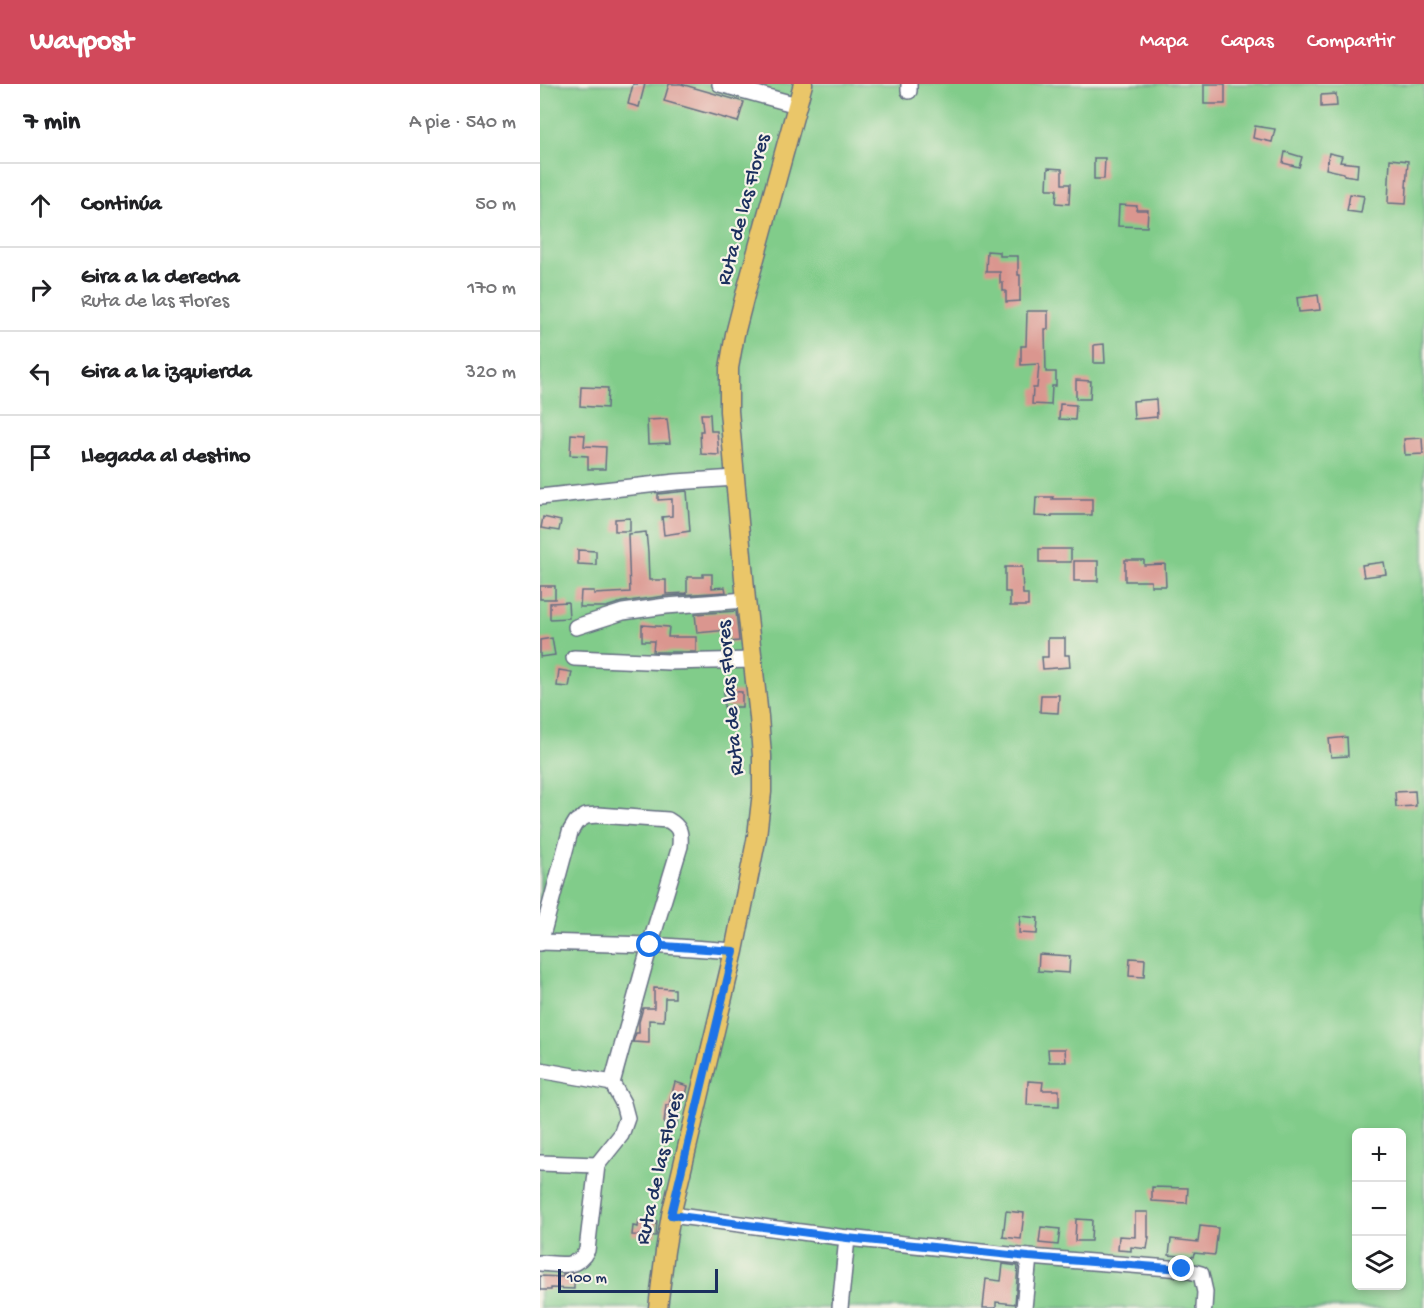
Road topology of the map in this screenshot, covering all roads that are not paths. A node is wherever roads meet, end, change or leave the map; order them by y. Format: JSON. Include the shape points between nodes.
{"nodes":[{"id":1,"x":720,"y":84,"type":"edge"},
{"id":2,"x":803,"y":84,"type":"edge"},
{"id":3,"x":797,"y":105,"type":"junction"},
{"id":4,"x":735,"y":478,"type":"junction"},
{"id":5,"x":540,"y":497,"type":"edge"},
{"id":6,"x":746,"y":600,"type":"junction"},
{"id":7,"x":576,"y":627,"type":"dead end"},
{"id":8,"x":574,"y":658,"type":"dead end"},
{"id":9,"x":753,"y":660,"type":"junction"},
{"id":10,"x":540,"y":943,"type":"edge"},
{"id":11,"x":650,"y":945,"type":"junction"},
{"id":12,"x":734,"y":951,"type":"junction"},
{"id":13,"x":540,"y":1070,"type":"edge"},
{"id":14,"x":612,"y":1083,"type":"junction"},
{"id":15,"x":540,"y":1163,"type":"edge"},
{"id":16,"x":597,"y":1165,"type":"junction"},
{"id":17,"x":671,"y":1215,"type":"junction"},
{"id":18,"x":847,"y":1238,"type":"junction"},
{"id":19,"x":1029,"y":1257,"type":"junction"},
{"id":20,"x":540,"y":1263,"type":"edge"},
{"id":21,"x":658,"y":1308,"type":"edge"},
{"id":22,"x":840,"y":1308,"type":"edge"},
{"id":23,"x":1024,"y":1308,"type":"edge"},
{"id":24,"x":1204,"y":1308,"type":"edge"}],
"edges":[{"from":1,"to":3,"type":"street"},
{"from":2,"to":3,"type":"main road","name":"Ruta de las Flores"},
{"from":3,"to":4,"type":"main road","name":"Ruta de las Flores","via":[[729,368]]},
{"from":4,"to":5,"type":"street"},
{"from":4,"to":6,"type":"main road","name":"Ruta de las Flores"},
{"from":6,"to":7,"type":"street","via":[[623,612]]},
{"from":6,"to":9,"type":"main road","name":"Ruta de las Flores"},
{"from":8,"to":9,"type":"street"},
{"from":9,"to":12,"type":"main road","name":"Ruta de las Flores","via":[[762,792]]},
{"from":10,"to":11,"type":"street"},
{"from":10,"to":11,"type":"street","via":[[570,832],[576,822],[598,815],[668,820],[677,825],[680,846]]},
{"from":11,"to":12,"type":"street"},
{"from":11,"to":14,"type":"street"},
{"from":12,"to":17,"type":"main road","name":"Ruta de las Flores"},
{"from":13,"to":14,"type":"street"},
{"from":14,"to":16,"type":"street","via":[[627,1118],[621,1135]]},
{"from":15,"to":16,"type":"street"},
{"from":16,"to":20,"type":"street","via":[[583,1258],[568,1265]]},
{"from":17,"to":18,"type":"street"},
{"from":17,"to":21,"type":"main road","name":"Ruta de las Flores"},
{"from":18,"to":19,"type":"street"},
{"from":18,"to":22,"type":"street"},
{"from":19,"to":23,"type":"street"},
{"from":19,"to":24,"type":"street","via":[[1182,1269],[1200,1274]]}]}
